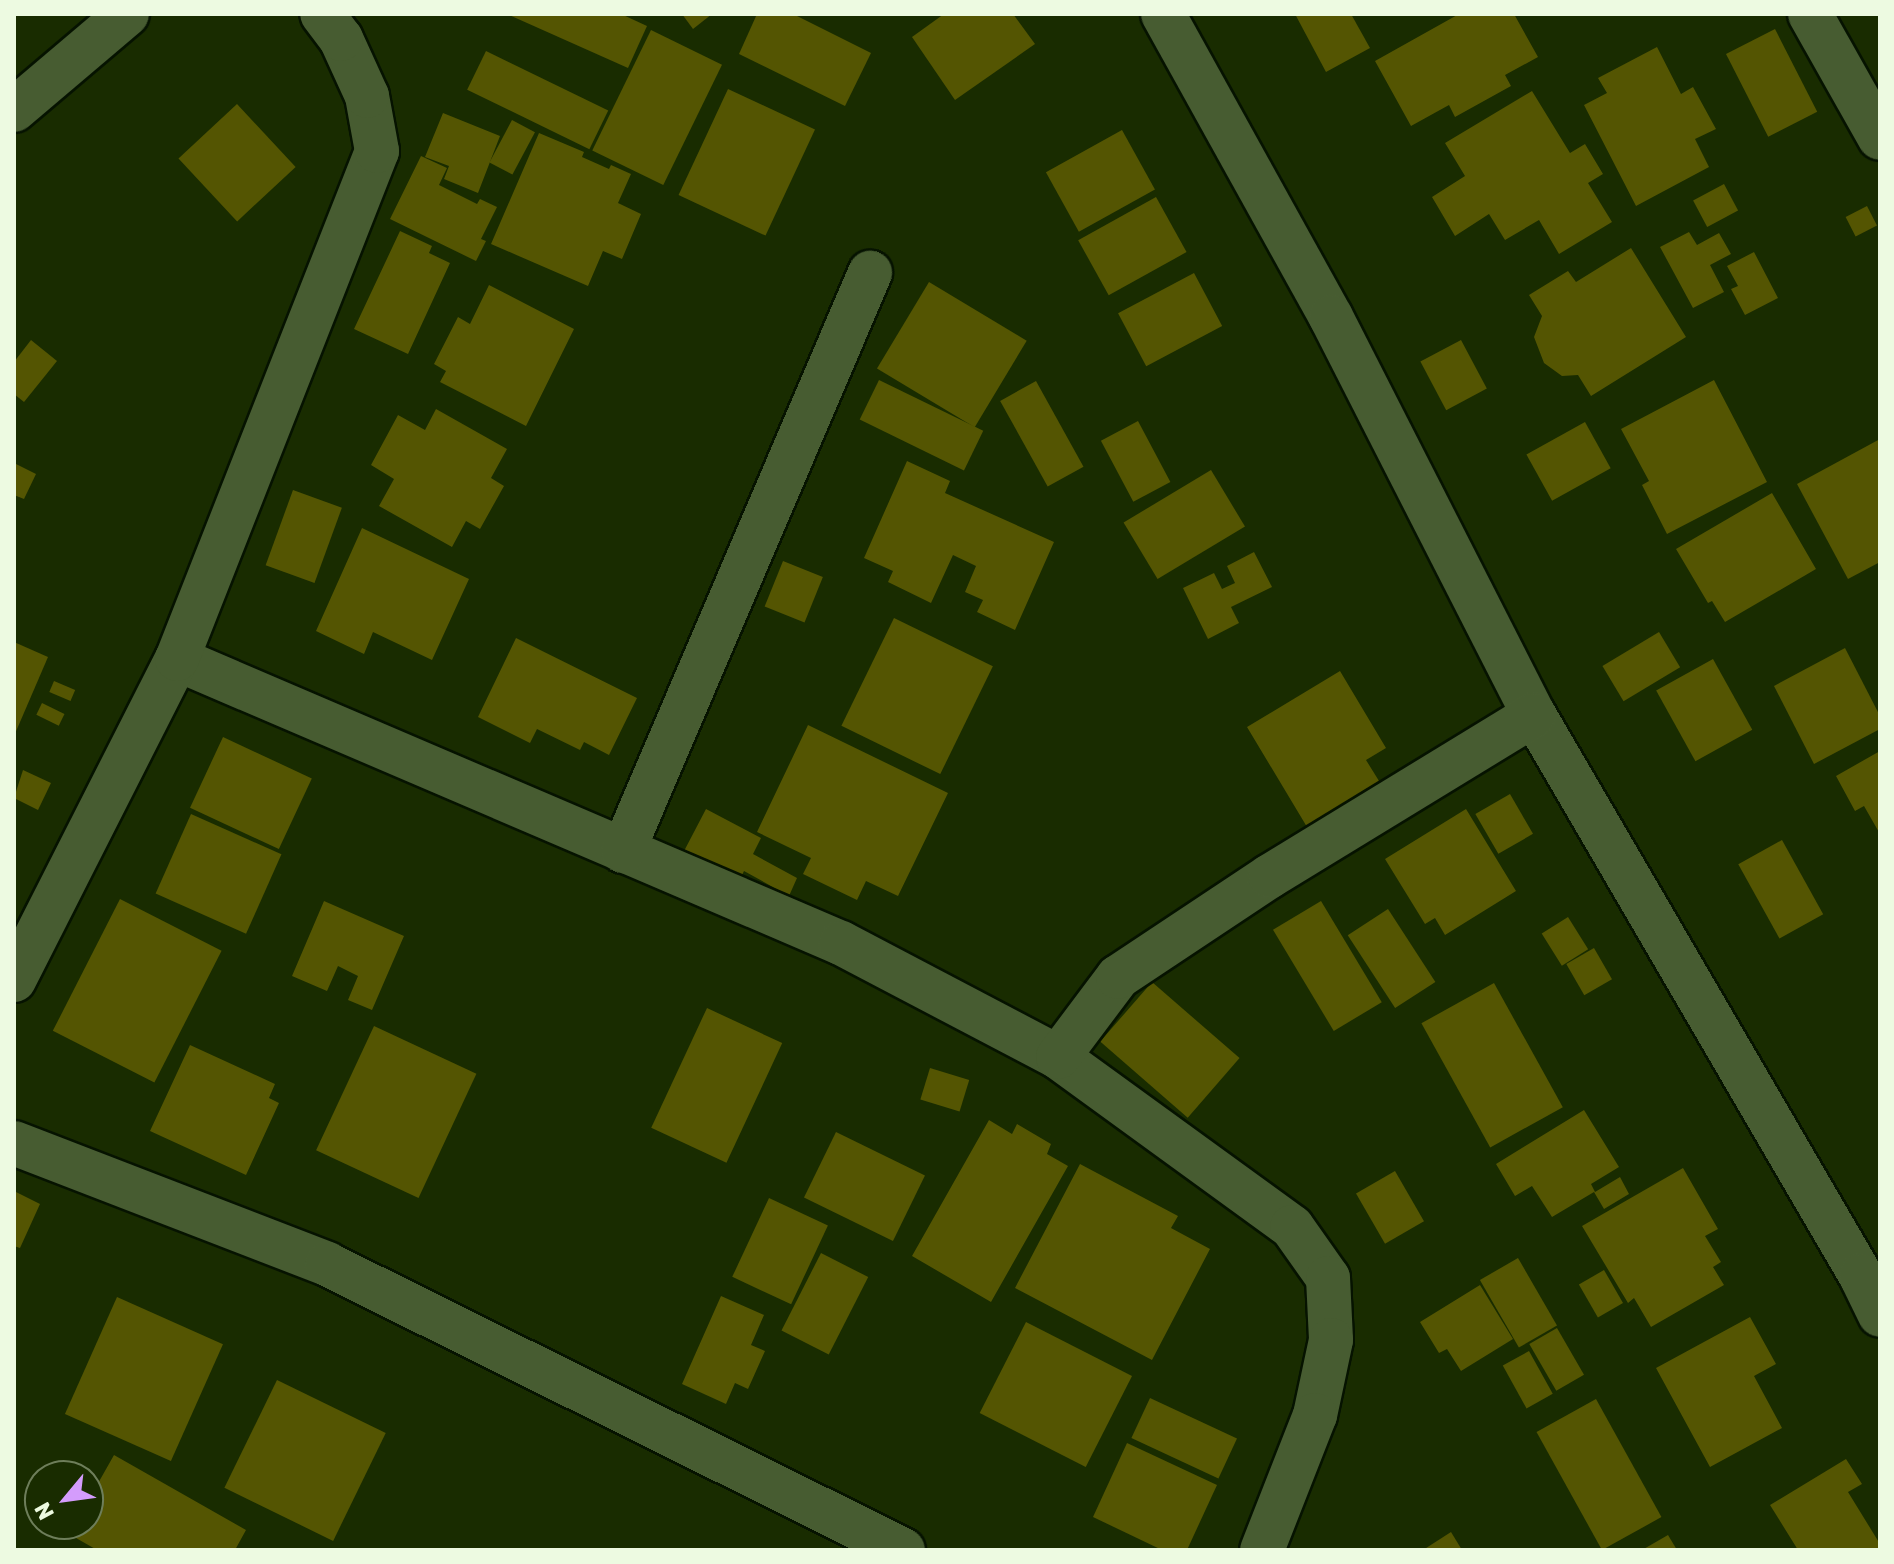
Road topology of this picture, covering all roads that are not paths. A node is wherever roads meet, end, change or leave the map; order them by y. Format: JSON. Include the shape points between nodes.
{"nodes":[{"id":1,"x":127,"y":14,"type":"edge"},
{"id":2,"x":322,"y":14,"type":"edge"},
{"id":3,"x":1163,"y":14,"type":"edge"},
{"id":4,"x":1810,"y":14,"type":"edge"},
{"id":5,"x":14,"y":110,"type":"edge"},
{"id":6,"x":1880,"y":138,"type":"edge"},
{"id":7,"x":870,"y":273,"type":"dead end"},
{"id":8,"x":177,"y":659,"type":"junction"},
{"id":9,"x":1534,"y":715,"type":"junction"},
{"id":10,"x":623,"y":851,"type":"junction"},
{"id":11,"x":14,"y":980,"type":"edge"},
{"id":12,"x":1058,"y":1057,"type":"junction"},
{"id":13,"x":14,"y":1143,"type":"edge"},
{"id":14,"x":1880,"y":1315,"type":"edge"},
{"id":15,"x":903,"y":1550,"type":"edge"},
{"id":16,"x":1262,"y":1550,"type":"edge"}],
"edges":[{"from":1,"to":5,"type":"street"},
{"from":2,"to":8,"type":"street","via":[[341,39],[367,96],[377,151]]},
{"from":3,"to":9,"type":"street","via":[[1331,317]]},
{"from":4,"to":6,"type":"street"},
{"from":7,"to":10,"type":"street"},
{"from":8,"to":10,"type":"street"},
{"from":8,"to":11,"type":"street"},
{"from":9,"to":12,"type":"street","via":[[1270,876],[1118,977]]},
{"from":9,"to":14,"type":"street"},
{"from":10,"to":12,"type":"street","via":[[841,943]]},
{"from":12,"to":16,"type":"street","via":[[1292,1227],[1328,1278],[1331,1340],[1315,1415]]},
{"from":13,"to":15,"type":"street","via":[[327,1264]]}]}
